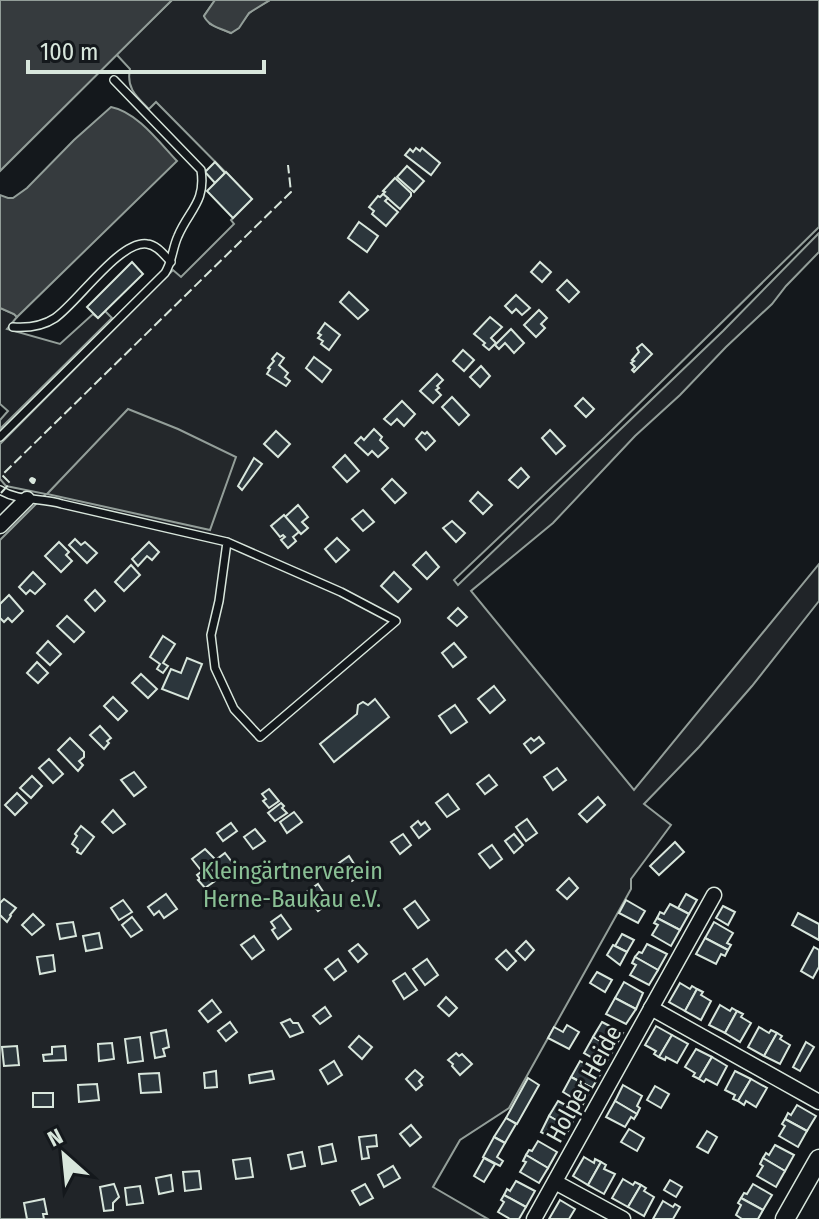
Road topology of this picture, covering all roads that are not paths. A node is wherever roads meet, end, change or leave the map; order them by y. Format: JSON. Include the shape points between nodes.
{"nodes":[{"id":1,"x":114,"y":80,"type":"dead end"},
{"id":2,"x":171,"y":262,"type":"junction"},
{"id":3,"x":13,"y":327,"type":"dead end"},
{"id":4,"x":0,"y":437,"type":"edge"},
{"id":5,"x":0,"y":490,"type":"edge"},
{"id":6,"x":27,"y":499,"type":"junction"},
{"id":7,"x":0,"y":526,"type":"edge"},
{"id":8,"x":227,"y":542,"type":"junction"},
{"id":9,"x":714,"y":895,"type":"dead end"},
{"id":10,"x":651,"y":1008,"type":"junction"},
{"id":11,"x":819,"y":1102,"type":"edge"},
{"id":12,"x":819,"y":1159,"type":"edge"},
{"id":13,"x":555,"y":1182,"type":"junction"},
{"id":14,"x":534,"y":1219,"type":"edge"},
{"id":15,"x":623,"y":1219,"type":"edge"},
{"id":16,"x":785,"y":1219,"type":"edge"}],
"edges":[{"from":1,"to":2,"type":"lane","via":[[201,170],[200,199],[177,237]]},
{"from":2,"to":3,"type":"lane","via":[[156,246],[127,248],[54,319],[30,328]]},
{"from":2,"to":4,"type":"lane"},
{"from":5,"to":6,"type":"lane"},
{"from":6,"to":7,"type":"street"},
{"from":6,"to":8,"type":"lane"},
{"from":8,"to":8,"type":"lane","via":[[211,635],[215,668],[234,709],[260,737],[396,621]]},
{"from":9,"to":10,"type":"street","name":"Holper Heide"},
{"from":10,"to":11,"type":"street","name":"Holper Heide"},
{"from":10,"to":13,"type":"street","name":"Holper Heide"},
{"from":12,"to":16,"type":"street"},
{"from":13,"to":14,"type":"street","name":"Holper Heide"},
{"from":13,"to":15,"type":"street","name":"Holper Heide"}]}
